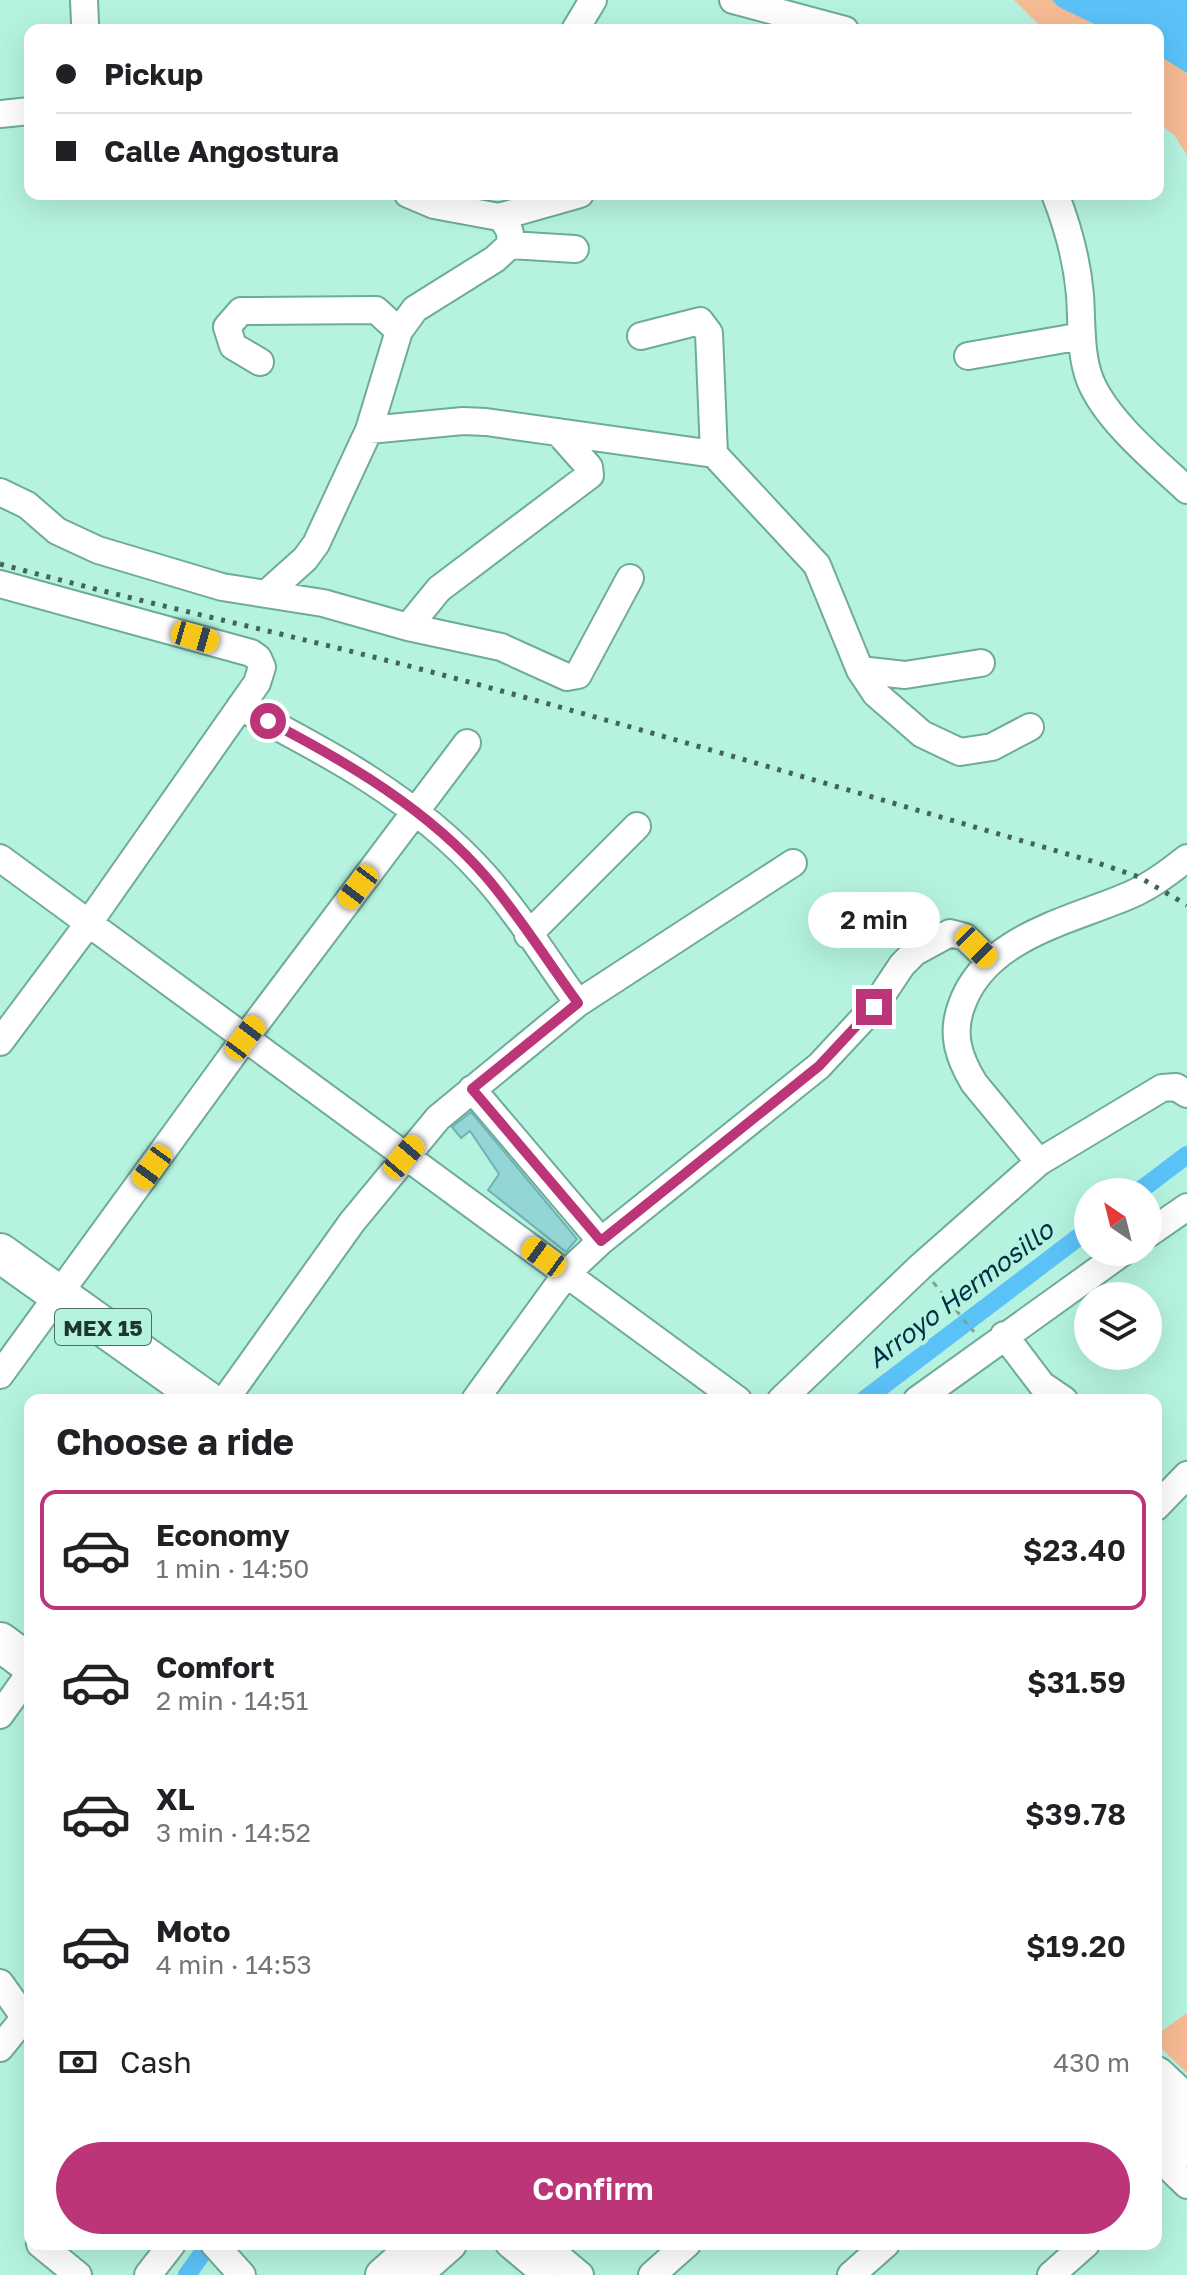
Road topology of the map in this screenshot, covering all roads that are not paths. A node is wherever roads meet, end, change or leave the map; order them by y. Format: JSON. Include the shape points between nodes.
{"nodes":[{"id":1,"x":593,"y":0,"type":"edge"},
{"id":2,"x":733,"y":0,"type":"edge"},
{"id":3,"x":786,"y":7,"type":"edge"},
{"id":4,"x":579,"y":24,"type":"edge"},
{"id":5,"x":830,"y":24,"type":"edge"},
{"id":6,"x":24,"y":112,"type":"edge"},
{"id":7,"x":0,"y":114,"type":"edge"},
{"id":8,"x":422,"y":200,"type":"edge"},
{"id":9,"x":542,"y":200,"type":"edge"},
{"id":10,"x":1057,"y":200,"type":"edge"},
{"id":11,"x":491,"y":208,"type":"edge"},
{"id":12,"x":510,"y":245,"type":"junction"},
{"id":13,"x":575,"y":249,"type":"dead end"},
{"id":14,"x":399,"y":331,"type":"junction"},
{"id":15,"x":641,"y":336,"type":"dead end"},
{"id":16,"x":1082,"y":336,"type":"junction"},
{"id":17,"x":968,"y":356,"type":"dead end"},
{"id":18,"x":260,"y":362,"type":"dead end"},
{"id":19,"x":369,"y":430,"type":"junction"},
{"id":20,"x":558,"y":432,"type":"junction"},
{"id":21,"x":714,"y":454,"type":"junction"},
{"id":22,"x":1187,"y":490,"type":"edge"},
{"id":23,"x":0,"y":492,"type":"edge"},
{"id":24,"x":630,"y":578,"type":"dead end"},
{"id":25,"x":0,"y":584,"type":"edge"},
{"id":26,"x":267,"y":593,"type":"junction"},
{"id":27,"x":408,"y":627,"type":"junction"},
{"id":28,"x":981,"y":663,"type":"dead end"},
{"id":29,"x":860,"y":670,"type":"junction"},
{"id":30,"x":240,"y":707,"type":"junction"},
{"id":31,"x":1030,"y":727,"type":"dead end"},
{"id":32,"x":467,"y":743,"type":"dead end"},
{"id":33,"x":415,"y":811,"type":"junction"},
{"id":34,"x":637,"y":826,"type":"dead end"},
{"id":35,"x":0,"y":858,"type":"edge"},
{"id":36,"x":1187,"y":858,"type":"edge"},
{"id":37,"x":793,"y":863,"type":"dead end"},
{"id":38,"x":88,"y":924,"type":"junction"},
{"id":39,"x":528,"y":935,"type":"junction"},
{"id":40,"x":990,"y":961,"type":"junction"},
{"id":41,"x":578,"y":1003,"type":"junction"},
{"id":42,"x":245,"y":1038,"type":"junction"},
{"id":43,"x":0,"y":1042,"type":"edge"},
{"id":44,"x":472,"y":1089,"type":"junction"},
{"id":45,"x":1187,"y":1094,"type":"edge"},
{"id":46,"x":404,"y":1157,"type":"junction"},
{"id":47,"x":1039,"y":1162,"type":"junction"},
{"id":48,"x":1187,"y":1207,"type":"edge"},
{"id":49,"x":1162,"y":1224,"type":"edge"},
{"id":50,"x":601,"y":1241,"type":"junction"},
{"id":51,"x":0,"y":1253,"type":"edge"},
{"id":52,"x":1103,"y":1266,"type":"edge"},
{"id":53,"x":567,"y":1273,"type":"junction"},
{"id":54,"x":59,"y":1296,"type":"junction"},
{"id":55,"x":1004,"y":1335,"type":"junction"},
{"id":56,"x":0,"y":1375,"type":"edge"},
{"id":57,"x":1043,"y":1392,"type":"edge"},
{"id":58,"x":198,"y":1394,"type":"edge"},
{"id":59,"x":229,"y":1394,"type":"edge"},
{"id":60,"x":479,"y":1394,"type":"edge"},
{"id":61,"x":730,"y":1394,"type":"edge"},
{"id":62,"x":787,"y":1394,"type":"edge"},
{"id":63,"x":925,"y":1394,"type":"edge"},
{"id":64,"x":1187,"y":1475,"type":"edge"},
{"id":65,"x":1162,"y":1501,"type":"edge"},
{"id":66,"x":0,"y":1642,"type":"edge"},
{"id":67,"x":24,"y":1660,"type":"edge"},
{"id":68,"x":24,"y":1681,"type":"edge"},
{"id":69,"x":0,"y":1715,"type":"edge"},
{"id":70,"x":0,"y":1983,"type":"edge"},
{"id":71,"x":24,"y":2013,"type":"edge"},
{"id":72,"x":24,"y":2022,"type":"edge"},
{"id":73,"x":0,"y":2048,"type":"edge"},
{"id":74,"x":1162,"y":2082,"type":"edge"},
{"id":75,"x":1187,"y":2105,"type":"edge"},
{"id":76,"x":1162,"y":2137,"type":"edge"},
{"id":77,"x":1171,"y":2168,"type":"edge"},
{"id":78,"x":48,"y":2250,"type":"edge"},
{"id":79,"x":167,"y":2250,"type":"edge"},
{"id":80,"x":410,"y":2250,"type":"edge"},
{"id":81,"x":443,"y":2250,"type":"edge"},
{"id":82,"x":516,"y":2250,"type":"edge"},
{"id":83,"x":550,"y":2250,"type":"edge"},
{"id":84,"x":680,"y":2250,"type":"edge"},
{"id":85,"x":879,"y":2250,"type":"edge"},
{"id":86,"x":1079,"y":2250,"type":"edge"},
{"id":87,"x":78,"y":2275,"type":"edge"},
{"id":88,"x":148,"y":2275,"type":"edge"},
{"id":89,"x":382,"y":2275,"type":"edge"},
{"id":90,"x":415,"y":2275,"type":"edge"},
{"id":91,"x":546,"y":2275,"type":"edge"},
{"id":92,"x":580,"y":2275,"type":"edge"},
{"id":93,"x":652,"y":2275,"type":"edge"},
{"id":94,"x":851,"y":2275,"type":"edge"},
{"id":95,"x":1051,"y":2275,"type":"edge"}],
"edges":[{"from":1,"to":4,"type":"street"},
{"from":2,"to":3,"type":"street"},
{"from":3,"to":5,"type":"street"},
{"from":6,"to":7,"type":"street"},
{"from":8,"to":11,"type":"street"},
{"from":9,"to":11,"type":"street"},
{"from":10,"to":16,"type":"street","via":[[1074,253]]},
{"from":11,"to":12,"type":"street","via":[[507,224]]},
{"from":12,"to":13,"type":"street"},
{"from":12,"to":14,"type":"street","via":[[415,309]]},
{"from":14,"to":18,"type":"street","via":[[376,310],[241,311],[227,327],[233,346]]},
{"from":14,"to":19,"type":"street"},
{"from":15,"to":21,"type":"street","via":[[700,321],[709,333]]},
{"from":16,"to":17,"type":"street"},
{"from":16,"to":22,"type":"street","via":[[1090,380],[1100,398]]},
{"from":19,"to":20,"type":"street","via":[[463,421]]},
{"from":19,"to":26,"type":"street","via":[[316,544]]},
{"from":20,"to":21,"type":"street"},
{"from":20,"to":27,"type":"street","via":[[590,475],[439,589]]},
{"from":21,"to":29,"type":"street","via":[[817,565]]},
{"from":23,"to":26,"type":"street","via":[[27,505],[70,539],[98,550],[208,583]]},
{"from":24,"to":27,"type":"street","via":[[578,675],[567,677],[501,647]]},
{"from":25,"to":30,"type":"street","via":[[251,653],[262,674]]},
{"from":26,"to":27,"type":"street"},
{"from":28,"to":29,"type":"street","via":[[905,675]]},
{"from":29,"to":31,"type":"street","via":[[876,694],[922,734],[960,752],[992,747]]},
{"from":30,"to":33,"type":"street","via":[[349,764]]},
{"from":30,"to":38,"type":"street"},
{"from":32,"to":33,"type":"street"},
{"from":33,"to":39,"type":"street","via":[[487,879]]},
{"from":33,"to":42,"type":"street"},
{"from":34,"to":39,"type":"street"},
{"from":35,"to":38,"type":"street"},
{"from":36,"to":40,"type":"street","via":[[1131,895],[1040,931]]},
{"from":37,"to":41,"type":"street"},
{"from":38,"to":42,"type":"street"},
{"from":38,"to":43,"type":"street"},
{"from":39,"to":41,"type":"street"},
{"from":40,"to":47,"type":"street","via":[[963,999],[956,1039],[974,1083]]},
{"from":40,"to":50,"type":"street","via":[[965,937],[950,933],[915,952],[819,1066]]},
{"from":41,"to":44,"type":"street"},
{"from":42,"to":46,"type":"street"},
{"from":42,"to":54,"type":"street"},
{"from":44,"to":46,"type":"street"},
{"from":44,"to":50,"type":"street"},
{"from":45,"to":47,"type":"street","via":[[1176,1087],[1162,1088]]},
{"from":46,"to":53,"type":"street"},
{"from":46,"to":59,"type":"street"},
{"from":47,"to":62,"type":"street"},
{"from":48,"to":49,"type":"street"},
{"from":50,"to":53,"type":"street"},
{"from":51,"to":54,"type":"highway","number":"MEX 15"},
{"from":52,"to":55,"type":"street"},
{"from":53,"to":60,"type":"street"},
{"from":53,"to":61,"type":"street"},
{"from":54,"to":56,"type":"street"},
{"from":54,"to":58,"type":"highway","number":"MEX 15"},
{"from":55,"to":57,"type":"street"},
{"from":55,"to":63,"type":"street"},
{"from":64,"to":65,"type":"street"},
{"from":66,"to":67,"type":"highway"},
{"from":68,"to":69,"type":"street"},
{"from":70,"to":71,"type":"street"},
{"from":72,"to":73,"type":"street"},
{"from":74,"to":75,"type":"highway"},
{"from":76,"to":77,"type":"highway"},
{"from":78,"to":87,"type":"street"},
{"from":79,"to":88,"type":"street"},
{"from":80,"to":89,"type":"main road"},
{"from":81,"to":90,"type":"main road"},
{"from":82,"to":91,"type":"street"},
{"from":83,"to":92,"type":"street"},
{"from":84,"to":93,"type":"street"},
{"from":85,"to":94,"type":"street"},
{"from":86,"to":95,"type":"street"}]}
